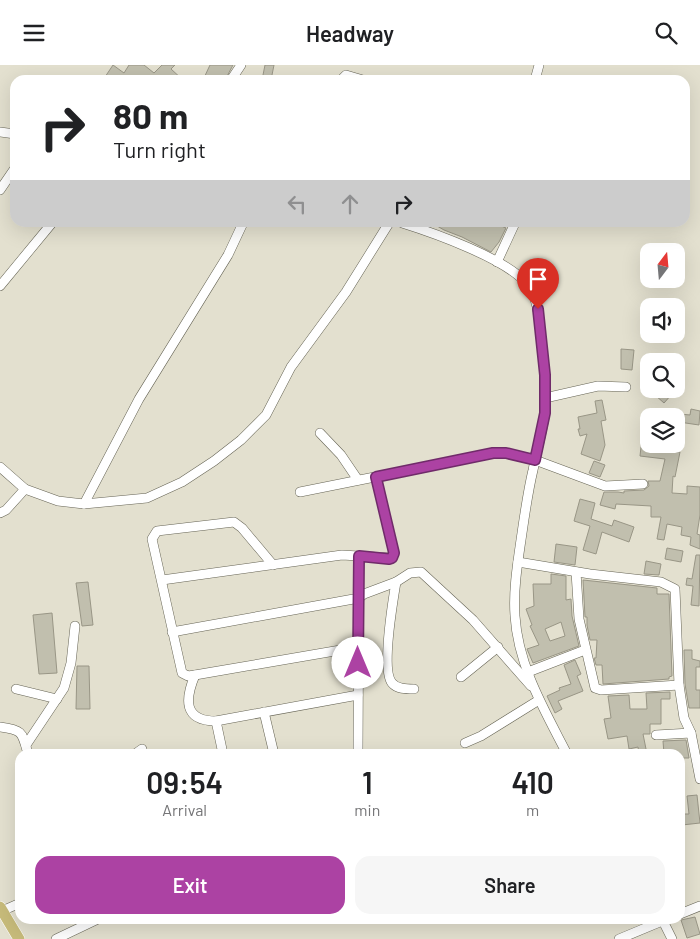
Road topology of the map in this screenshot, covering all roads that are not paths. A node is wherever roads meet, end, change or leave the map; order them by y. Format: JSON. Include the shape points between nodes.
{"nodes":[{"id":1,"x":10,"y":175,"type":"edge"},
{"id":2,"x":0,"y":190,"type":"edge"},
{"id":3,"x":49,"y":227,"type":"edge"},
{"id":4,"x":241,"y":227,"type":"edge"},
{"id":5,"x":387,"y":227,"type":"edge"},
{"id":6,"x":412,"y":227,"type":"edge"},
{"id":7,"x":513,"y":227,"type":"edge"},
{"id":8,"x":497,"y":262,"type":"junction"},
{"id":9,"x":0,"y":286,"type":"edge"},
{"id":10,"x":626,"y":387,"type":"dead end"},
{"id":11,"x":545,"y":398,"type":"junction"},
{"id":12,"x":320,"y":433,"type":"dead end"},
{"id":13,"x":535,"y":460,"type":"junction"},
{"id":14,"x":0,"y":467,"type":"edge"},
{"id":15,"x":376,"y":477,"type":"junction"},
{"id":16,"x":358,"y":480,"type":"junction"},
{"id":17,"x":643,"y":484,"type":"dead end"},
{"id":18,"x":25,"y":489,"type":"junction"},
{"id":19,"x":300,"y":492,"type":"dead end"},
{"id":20,"x":84,"y":504,"type":"junction"},
{"id":21,"x":0,"y":513,"type":"edge"},
{"id":22,"x":359,"y":556,"type":"junction"},
{"id":23,"x":518,"y":562,"type":"junction"},
{"id":24,"x":273,"y":565,"type":"junction"},
{"id":25,"x":576,"y":572,"type":"junction"},
{"id":26,"x":162,"y":580,"type":"junction"},
{"id":27,"x":396,"y":582,"type":"junction"},
{"id":28,"x":358,"y":598,"type":"junction"},
{"id":29,"x":75,"y":626,"type":"dead end"},
{"id":30,"x":172,"y":632,"type":"junction"},
{"id":31,"x":358,"y":647,"type":"junction"},
{"id":32,"x":498,"y":647,"type":"junction"},
{"id":33,"x":585,"y":650,"type":"junction"},
{"id":34,"x":528,"y":672,"type":"junction"},
{"id":35,"x":195,"y":675,"type":"junction"},
{"id":36,"x":461,"y":677,"type":"dead end"},
{"id":37,"x":680,"y":685,"type":"junction"},
{"id":38,"x":16,"y":689,"type":"dead end"},
{"id":39,"x":414,"y":689,"type":"dead end"},
{"id":40,"x":535,"y":690,"type":"junction"},
{"id":41,"x":358,"y":695,"type":"junction"},
{"id":42,"x":57,"y":699,"type":"junction"},
{"id":43,"x":539,"y":700,"type":"junction"},
{"id":44,"x":264,"y":712,"type":"junction"},
{"id":45,"x":216,"y":721,"type":"junction"},
{"id":46,"x":0,"y":727,"type":"edge"},
{"id":47,"x":690,"y":733,"type":"junction"},
{"id":48,"x":656,"y":735,"type":"dead end"},
{"id":49,"x":465,"y":743,"type":"dead end"},
{"id":50,"x":27,"y":749,"type":"edge"},
{"id":51,"x":222,"y":749,"type":"edge"},
{"id":52,"x":273,"y":749,"type":"edge"},
{"id":53,"x":358,"y":749,"type":"edge"},
{"id":54,"x":564,"y":749,"type":"edge"},
{"id":55,"x":700,"y":779,"type":"edge"},
{"id":56,"x":15,"y":905,"type":"edge"},
{"id":57,"x":700,"y":906,"type":"edge"},
{"id":58,"x":1,"y":909,"type":"edge"},
{"id":59,"x":685,"y":912,"type":"edge"},
{"id":60,"x":88,"y":924,"type":"edge"},
{"id":61,"x":653,"y":924,"type":"edge"},
{"id":62,"x":666,"y":924,"type":"edge"},
{"id":63,"x":19,"y":939,"type":"edge"},
{"id":64,"x":56,"y":939,"type":"edge"},
{"id":65,"x":620,"y":939,"type":"edge"},
{"id":66,"x":672,"y":939,"type":"edge"}],
"edges":[{"from":1,"to":2,"type":"street"},
{"from":3,"to":9,"type":"street"},
{"from":4,"to":20,"type":"street","via":[[228,255],[139,399]]},
{"from":5,"to":20,"type":"street","via":[[346,292],[299,354],[266,415],[254,429],[182,482],[147,498]]},
{"from":6,"to":8,"type":"street"},
{"from":7,"to":8,"type":"street"},
{"from":8,"to":11,"type":"street","via":[[528,285],[538,309]]},
{"from":10,"to":11,"type":"street","via":[[598,386]]},
{"from":11,"to":13,"type":"street"},
{"from":12,"to":16,"type":"street"},
{"from":13,"to":15,"type":"street","via":[[493,453]]},
{"from":13,"to":17,"type":"street","via":[[605,485]]},
{"from":13,"to":23,"type":"street"},
{"from":14,"to":18,"type":"street"},
{"from":15,"to":16,"type":"street"},
{"from":15,"to":22,"type":"street","via":[[394,556],[389,559]]},
{"from":16,"to":19,"type":"street"},
{"from":18,"to":20,"type":"street","via":[[58,501]]},
{"from":18,"to":21,"type":"street"},
{"from":22,"to":24,"type":"street","via":[[342,555]]},
{"from":22,"to":28,"type":"street"},
{"from":23,"to":25,"type":"street"},
{"from":23,"to":34,"type":"street","via":[[515,618]]},
{"from":24,"to":26,"type":"street"},
{"from":24,"to":26,"type":"street","via":[[234,522],[160,530],[152,539]]},
{"from":25,"to":33,"type":"street"},
{"from":25,"to":37,"type":"street","via":[[662,582],[675,589]]},
{"from":26,"to":30,"type":"street"},
{"from":27,"to":28,"type":"street"},
{"from":27,"to":32,"type":"street","via":[[410,573],[421,572]]},
{"from":27,"to":39,"type":"street","via":[[390,621],[388,676],[394,685]]},
{"from":28,"to":30,"type":"street"},
{"from":28,"to":31,"type":"street"},
{"from":29,"to":42,"type":"street","via":[[70,672]]},
{"from":30,"to":35,"type":"street","via":[[180,671],[185,675]]},
{"from":31,"to":35,"type":"street"},
{"from":31,"to":41,"type":"street"},
{"from":32,"to":36,"type":"street"},
{"from":32,"to":40,"type":"street"},
{"from":33,"to":34,"type":"street"},
{"from":33,"to":37,"type":"street","via":[[593,685],[597,689]]},
{"from":34,"to":40,"type":"street"},
{"from":35,"to":45,"type":"street","via":[[187,703],[191,712],[206,721]]},
{"from":37,"to":47,"type":"street","via":[[684,717]]},
{"from":38,"to":42,"type":"street"},
{"from":40,"to":43,"type":"street"},
{"from":41,"to":44,"type":"street"},
{"from":41,"to":53,"type":"street"},
{"from":42,"to":50,"type":"street"},
{"from":43,"to":49,"type":"street"},
{"from":43,"to":54,"type":"street"},
{"from":44,"to":45,"type":"street"},
{"from":44,"to":52,"type":"street"},
{"from":45,"to":51,"type":"street"},
{"from":46,"to":50,"type":"street","via":[[20,731]]},
{"from":47,"to":48,"type":"street"},
{"from":47,"to":55,"type":"street"},
{"from":56,"to":58,"type":"street"},
{"from":57,"to":59,"type":"street"},
{"from":58,"to":63,"type":"main road"},
{"from":60,"to":64,"type":"street"},
{"from":61,"to":65,"type":"street"},
{"from":62,"to":66,"type":"street"}]}
